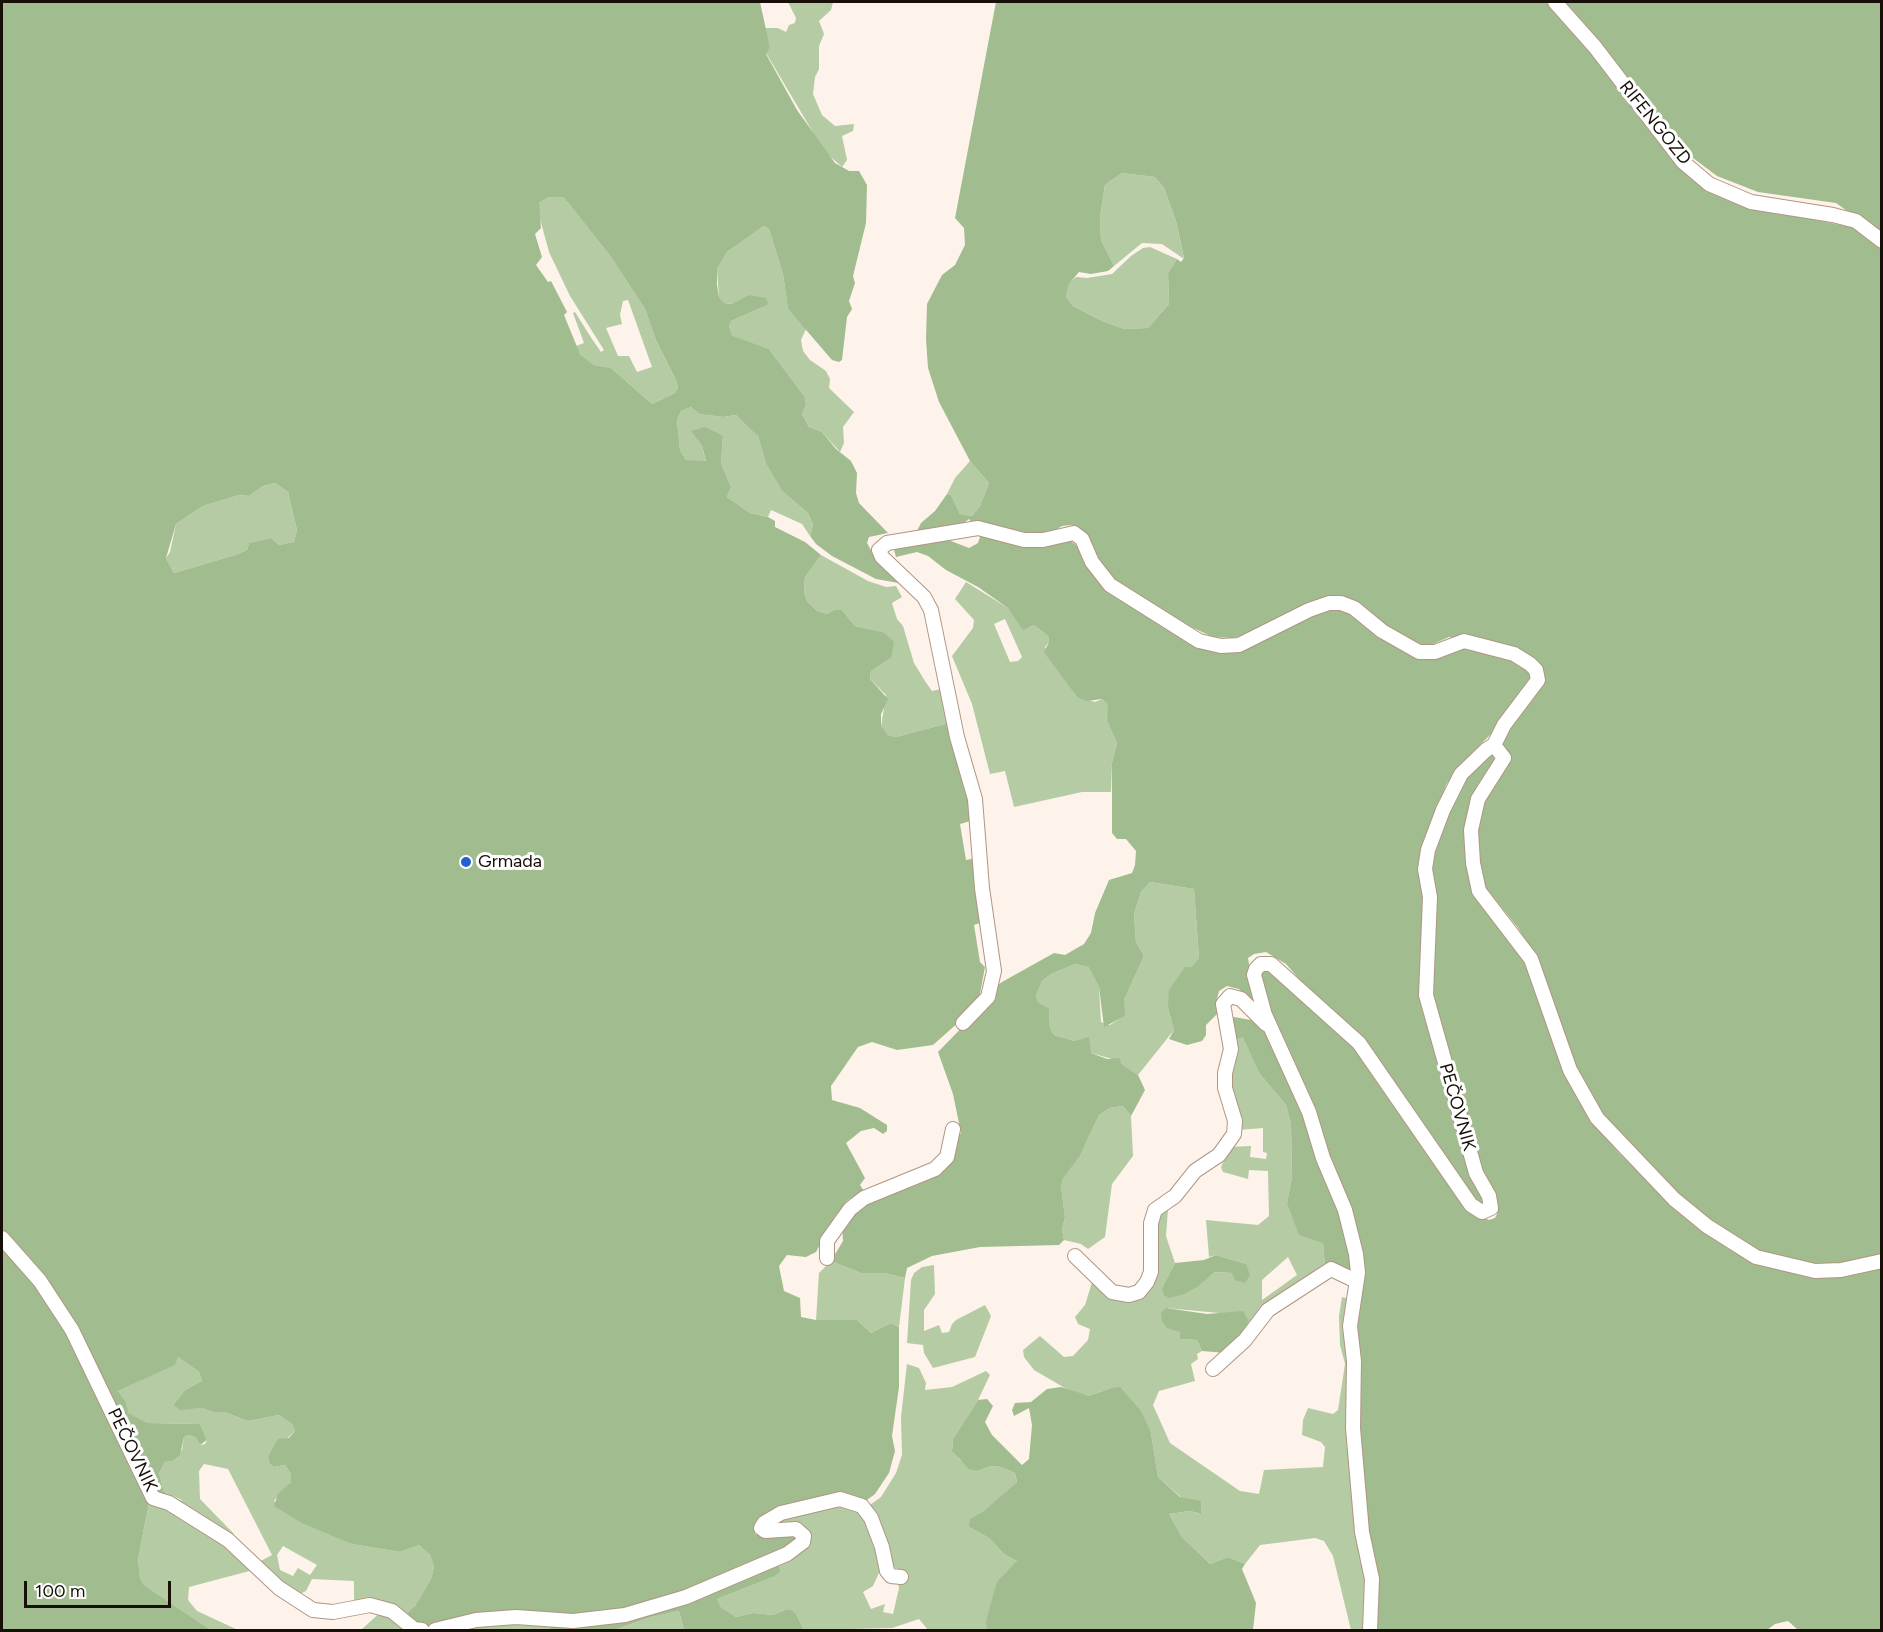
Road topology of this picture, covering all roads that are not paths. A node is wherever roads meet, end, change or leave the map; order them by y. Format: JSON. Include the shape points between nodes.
{"nodes":[{"id":1,"x":1555,"y":2,"type":"edge"},
{"id":2,"x":1881,"y":241,"type":"edge"},
{"id":3,"x":1494,"y":745,"type":"junction"},
{"id":4,"x":963,"y":1023,"type":"dead end"},
{"id":5,"x":1270,"y":1028,"type":"junction"},
{"id":6,"x":953,"y":1129,"type":"dead end"},
{"id":7,"x":2,"y":1238,"type":"edge"},
{"id":8,"x":1075,"y":1256,"type":"dead end"},
{"id":9,"x":828,"y":1258,"type":"dead end"},
{"id":10,"x":1881,"y":1261,"type":"edge"},
{"id":11,"x":1356,"y":1281,"type":"junction"},
{"id":12,"x":1213,"y":1370,"type":"dead end"},
{"id":13,"x":901,"y":1577,"type":"dead end"},
{"id":14,"x":417,"y":1630,"type":"edge"},
{"id":15,"x":435,"y":1630,"type":"edge"},
{"id":16,"x":1370,"y":1630,"type":"edge"}],
"edges":[{"from":1,"to":2,"type":"street","name":"RIFENGOZD","via":[[1595,47],[1683,162],[1709,184],[1751,202],[1856,221]]},
{"from":3,"to":4,"type":"street","via":[[1538,680],[1536,670],[1514,654],[1464,642],[1419,652],[1341,603],[1309,610],[1239,645],[1199,641],[1110,585],[1092,562],[1082,539],[1074,533],[1024,540],[978,528],[902,539],[881,546],[882,557],[924,597],[931,610],[957,737],[975,799],[993,971],[988,997]]},
{"from":3,"to":5,"type":"street","name":"PEČOVNIK","via":[[1461,774],[1432,835],[1425,869],[1430,897],[1426,995],[1476,1173],[1491,1208],[1482,1212],[1471,1205],[1359,1043],[1271,964],[1261,964],[1254,975]]},
{"from":3,"to":10,"type":"street","via":[[1504,758],[1478,799],[1471,830],[1479,891],[1531,959],[1570,1070],[1597,1118],[1674,1199],[1756,1257],[1815,1271]]},
{"from":5,"to":8,"type":"street","via":[[1241,999],[1230,996],[1223,1004],[1231,1049],[1225,1089],[1235,1121],[1234,1134],[1219,1155],[1195,1171],[1175,1196],[1155,1210],[1150,1233],[1151,1272],[1139,1292],[1112,1292]]},
{"from":5,"to":11,"type":"street","name":"PEČOVNIK","via":[[1309,1112],[1345,1210],[1356,1254]]},
{"from":6,"to":9,"type":"street","via":[[947,1157],[935,1169],[864,1198],[850,1209],[827,1241]]},
{"from":7,"to":14,"type":"street","name":"PEČOVNIK","via":[[40,1281],[72,1330],[153,1498],[169,1503],[228,1540],[279,1588],[313,1610],[333,1612],[370,1605],[392,1611]]},
{"from":11,"to":12,"type":"street","via":[[1331,1269],[1268,1310],[1245,1340]]},
{"from":11,"to":16,"type":"street","name":"PEČOVNIK","via":[[1350,1326],[1353,1428],[1362,1532],[1372,1579]]},
{"from":13,"to":15,"type":"street","via":[[886,1572],[882,1547],[862,1506],[840,1499],[782,1514],[764,1523],[761,1528],[765,1531],[796,1529],[804,1536],[803,1542],[787,1554],[687,1597],[626,1615],[573,1621],[516,1617],[476,1620]]}]}
